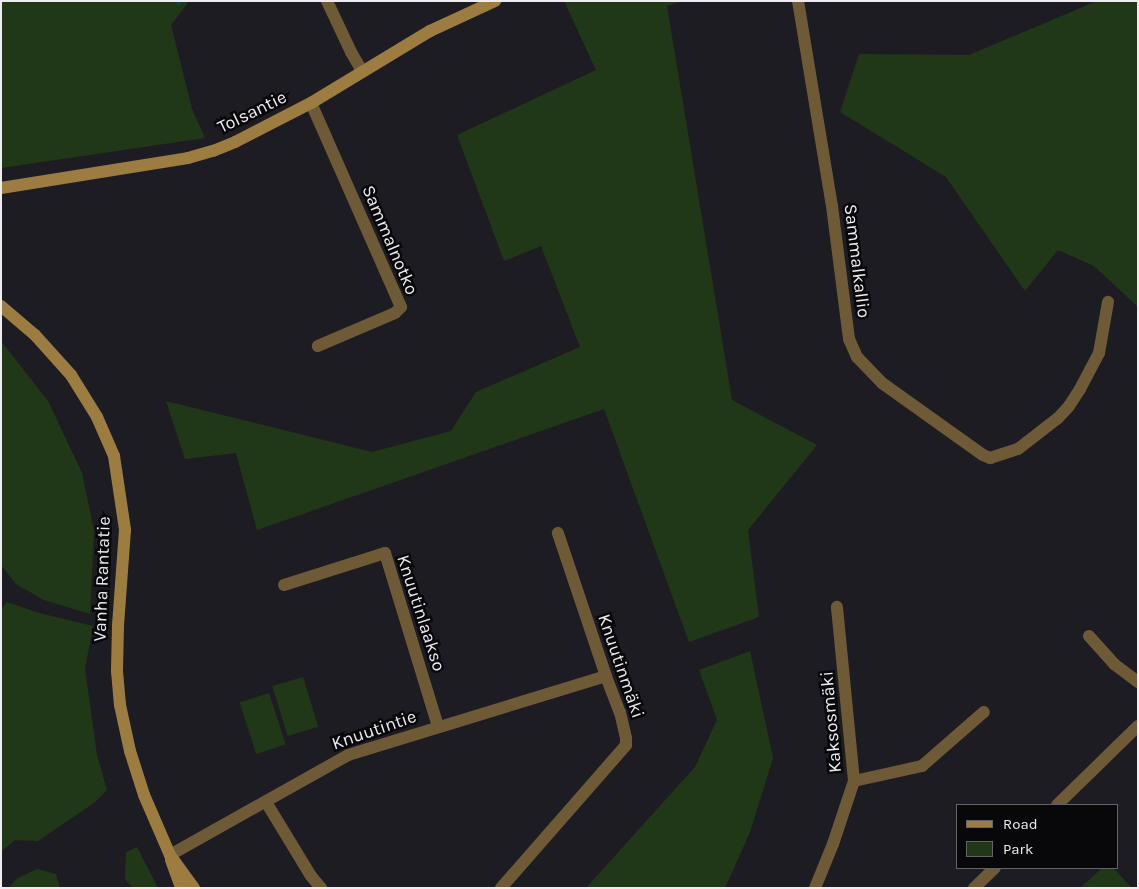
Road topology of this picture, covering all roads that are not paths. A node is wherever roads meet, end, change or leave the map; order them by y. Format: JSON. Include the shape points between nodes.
{"nodes":[{"id":1,"x":327,"y":1,"type":"edge"},
{"id":2,"x":495,"y":1,"type":"edge"},
{"id":3,"x":798,"y":1,"type":"edge"},
{"id":4,"x":362,"y":70,"type":"junction"},
{"id":5,"x":311,"y":103,"type":"junction"},
{"id":6,"x":1,"y":188,"type":"edge"},
{"id":7,"x":1108,"y":302,"type":"dead end"},
{"id":8,"x":1,"y":306,"type":"edge"},
{"id":9,"x":318,"y":346,"type":"dead end"},
{"id":10,"x":558,"y":533,"type":"dead end"},
{"id":11,"x":284,"y":584,"type":"dead end"},
{"id":12,"x":837,"y":607,"type":"dead end"},
{"id":13,"x":1089,"y":636,"type":"dead end"},
{"id":14,"x":606,"y":676,"type":"junction"},
{"id":15,"x":1138,"y":682,"type":"edge"},
{"id":16,"x":984,"y":712,"type":"dead end"},
{"id":17,"x":438,"y":726,"type":"junction"},
{"id":18,"x":1138,"y":726,"type":"edge"},
{"id":19,"x":854,"y":781,"type":"junction"},
{"id":20,"x":266,"y":802,"type":"junction"},
{"id":21,"x":1058,"y":804,"type":"edge"},
{"id":22,"x":170,"y":855,"type":"junction"},
{"id":23,"x":993,"y":869,"type":"edge"},
{"id":24,"x":181,"y":888,"type":"edge"},
{"id":25,"x":194,"y":888,"type":"edge"},
{"id":26,"x":321,"y":888,"type":"edge"},
{"id":27,"x":501,"y":888,"type":"edge"},
{"id":28,"x":815,"y":888,"type":"edge"},
{"id":29,"x":974,"y":888,"type":"edge"}],
"edges":[{"from":1,"to":4,"type":"street","via":[[350,52]]},
{"from":2,"to":4,"type":"main road","name":"Tolsantie","via":[[430,31]]},
{"from":3,"to":7,"type":"street","name":"Sammalkallio","via":[[832,206],[848,339],[857,357],[882,383],[983,456],[990,458],[1018,449],[1069,406],[1099,353]]},
{"from":4,"to":5,"type":"main road","name":"Tolsantie"},
{"from":5,"to":6,"type":"main road","name":"Tolsantie","via":[[236,142],[188,158]]},
{"from":5,"to":9,"type":"street","name":"Sammalnotko","via":[[401,307],[395,313]]},
{"from":8,"to":22,"type":"main road","name":"Vanha Rantatie","via":[[35,335],[71,375],[97,417],[114,456],[125,530],[118,626],[120,705],[144,795]]},
{"from":10,"to":14,"type":"street","name":"Knuutinmäki"},
{"from":11,"to":17,"type":"street","name":"Knuutinlaakso","via":[[385,553]]},
{"from":12,"to":19,"type":"street","name":"Kaksosmäki"},
{"from":13,"to":15,"type":"street","via":[[1114,664]]},
{"from":14,"to":17,"type":"street","name":"Knuutintie"},
{"from":14,"to":27,"type":"street","name":"Knuutinmäki","via":[[620,713],[626,745]]},
{"from":16,"to":19,"type":"street","via":[[922,766]]},
{"from":17,"to":20,"type":"street","name":"Knuutintie","via":[[348,755]]},
{"from":18,"to":21,"type":"street"},
{"from":19,"to":28,"type":"street","name":"Kaksosmäki","via":[[834,844]]},
{"from":20,"to":22,"type":"street","name":"Knuutintie"},
{"from":20,"to":26,"type":"street"},
{"from":22,"to":24,"type":"main road","name":"Vanha Rantatie"},
{"from":22,"to":25,"type":"main road","name":"Vanha Rantatie"},
{"from":23,"to":29,"type":"street"}]}
